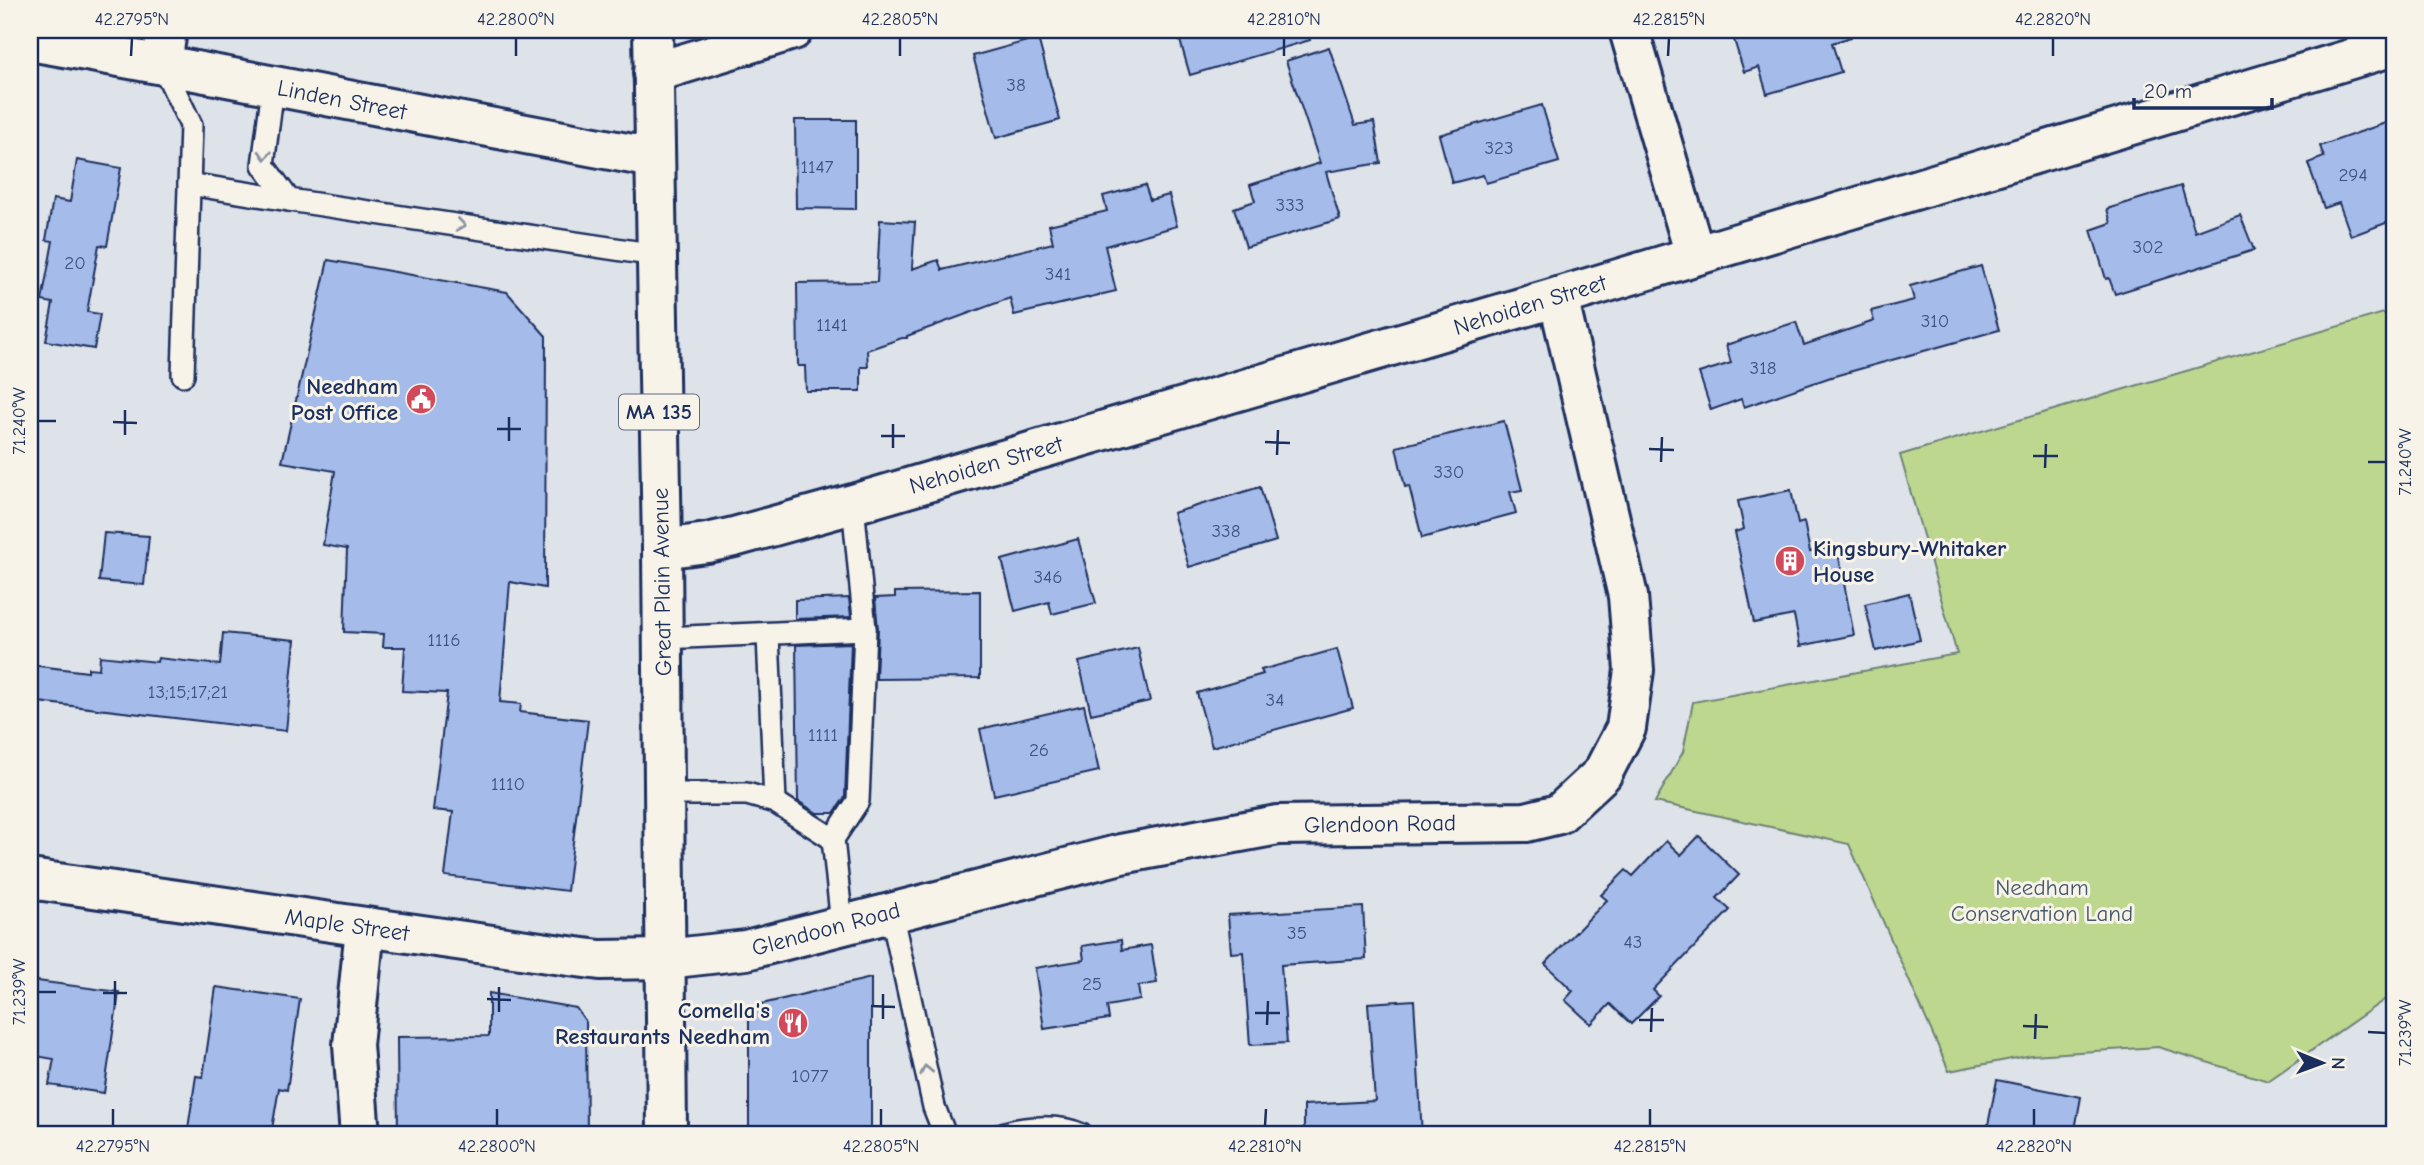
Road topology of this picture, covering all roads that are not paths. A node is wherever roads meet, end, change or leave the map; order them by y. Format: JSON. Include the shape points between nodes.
{"nodes":[{"id":1,"x":653,"y":30,"type":"edge"},
{"id":2,"x":793,"y":30,"type":"edge"},
{"id":3,"x":1629,"y":30,"type":"edge"},
{"id":4,"x":30,"y":41,"type":"edge"},
{"id":5,"x":2394,"y":46,"type":"edge"},
{"id":6,"x":164,"y":47,"type":"edge"},
{"id":7,"x":653,"y":73,"type":"junction"},
{"id":8,"x":273,"y":87,"type":"junction"},
{"id":9,"x":654,"y":158,"type":"junction"},
{"id":10,"x":189,"y":184,"type":"junction"},
{"id":11,"x":289,"y":201,"type":"junction"},
{"id":12,"x":656,"y":255,"type":"junction"},
{"id":13,"x":1695,"y":255,"type":"junction"},
{"id":14,"x":1558,"y":297,"type":"junction"},
{"id":15,"x":183,"y":375,"type":"dead end"},
{"id":16,"x":853,"y":504,"type":"junction"},
{"id":17,"x":662,"y":549,"type":"junction"},
{"id":18,"x":865,"y":629,"type":"junction"},
{"id":19,"x":768,"y":635,"type":"junction"},
{"id":20,"x":663,"y":638,"type":"junction"},
{"id":21,"x":665,"y":794,"type":"junction"},
{"id":22,"x":775,"y":803,"type":"junction"},
{"id":23,"x":833,"y":839,"type":"junction"},
{"id":24,"x":30,"y":878,"type":"edge"},
{"id":25,"x":891,"y":912,"type":"junction"},
{"id":26,"x":842,"y":925,"type":"junction"},
{"id":27,"x":365,"y":928,"type":"junction"},
{"id":28,"x":666,"y":959,"type":"junction"},
{"id":29,"x":360,"y":1135,"type":"edge"},
{"id":30,"x":667,"y":1135,"type":"edge"},
{"id":31,"x":946,"y":1135,"type":"edge"},
{"id":32,"x":1000,"y":1135,"type":"edge"},
{"id":33,"x":1082,"y":1135,"type":"edge"}],
"edges":[{"from":1,"to":7,"type":"street","name":"Great Plain Avenue","number":"MA 135"},
{"from":2,"to":7,"type":"street"},
{"from":3,"to":13,"type":"street"},
{"from":4,"to":6,"type":"street","name":"Linden Street"},
{"from":5,"to":13,"type":"street","name":"Nehoiden Street"},
{"from":6,"to":8,"type":"street","name":"Linden Street"},
{"from":6,"to":10,"type":"lane","via":[[191,125]]},
{"from":7,"to":9,"type":"street","name":"Great Plain Avenue","number":"MA 135"},
{"from":8,"to":9,"type":"street","name":"Linden Street"},
{"from":8,"to":11,"type":"lane","one_way":true,"via":[[263,165]]},
{"from":9,"to":12,"type":"street","name":"Great Plain Avenue","number":"MA 135"},
{"from":10,"to":11,"type":"lane"},
{"from":10,"to":15,"type":"lane"},
{"from":11,"to":12,"type":"lane","one_way":true},
{"from":12,"to":17,"type":"street","name":"Great Plain Avenue","number":"MA 135"},
{"from":13,"to":14,"type":"street","name":"Nehoiden Street"},
{"from":14,"to":16,"type":"street","name":"Nehoiden Street"},
{"from":14,"to":25,"type":"street","name":"Glendoon Road","via":[[1628,596],[1634,670],[1626,728],[1602,774],[1559,814],[1526,822],[1278,825],[1121,854]]},
{"from":16,"to":17,"type":"street","name":"Nehoiden Street","via":[[720,540]]},
{"from":16,"to":18,"type":"lane"},
{"from":17,"to":20,"type":"street","name":"Great Plain Avenue","number":"MA 135"},
{"from":18,"to":19,"type":"lane"},
{"from":18,"to":23,"type":"lane","via":[[858,801]]},
{"from":19,"to":20,"type":"lane"},
{"from":19,"to":22,"type":"lane"},
{"from":20,"to":21,"type":"street","name":"Great Plain Avenue","number":"MA 135"},
{"from":21,"to":22,"type":"lane","via":[[747,794]]},
{"from":21,"to":28,"type":"street","name":"Great Plain Avenue","number":"MA 135"},
{"from":22,"to":23,"type":"lane"},
{"from":23,"to":26,"type":"lane"},
{"from":24,"to":27,"type":"street","name":"Maple Street"},
{"from":25,"to":26,"type":"street","name":"Glendoon Road"},
{"from":31,"to":25,"type":"lane","one_way":true,"via":[[934,1107]]},
{"from":26,"to":28,"type":"street","name":"Glendoon Road","via":[[746,950]]},
{"from":27,"to":28,"type":"street","name":"Maple Street","via":[[600,960]]},
{"from":27,"to":29,"type":"street","via":[[353,1045]]},
{"from":28,"to":30,"type":"street","name":"Great Plain Avenue","number":"MA 135"},
{"from":32,"to":33,"type":"lane","via":[[1041,1129]]}]}
